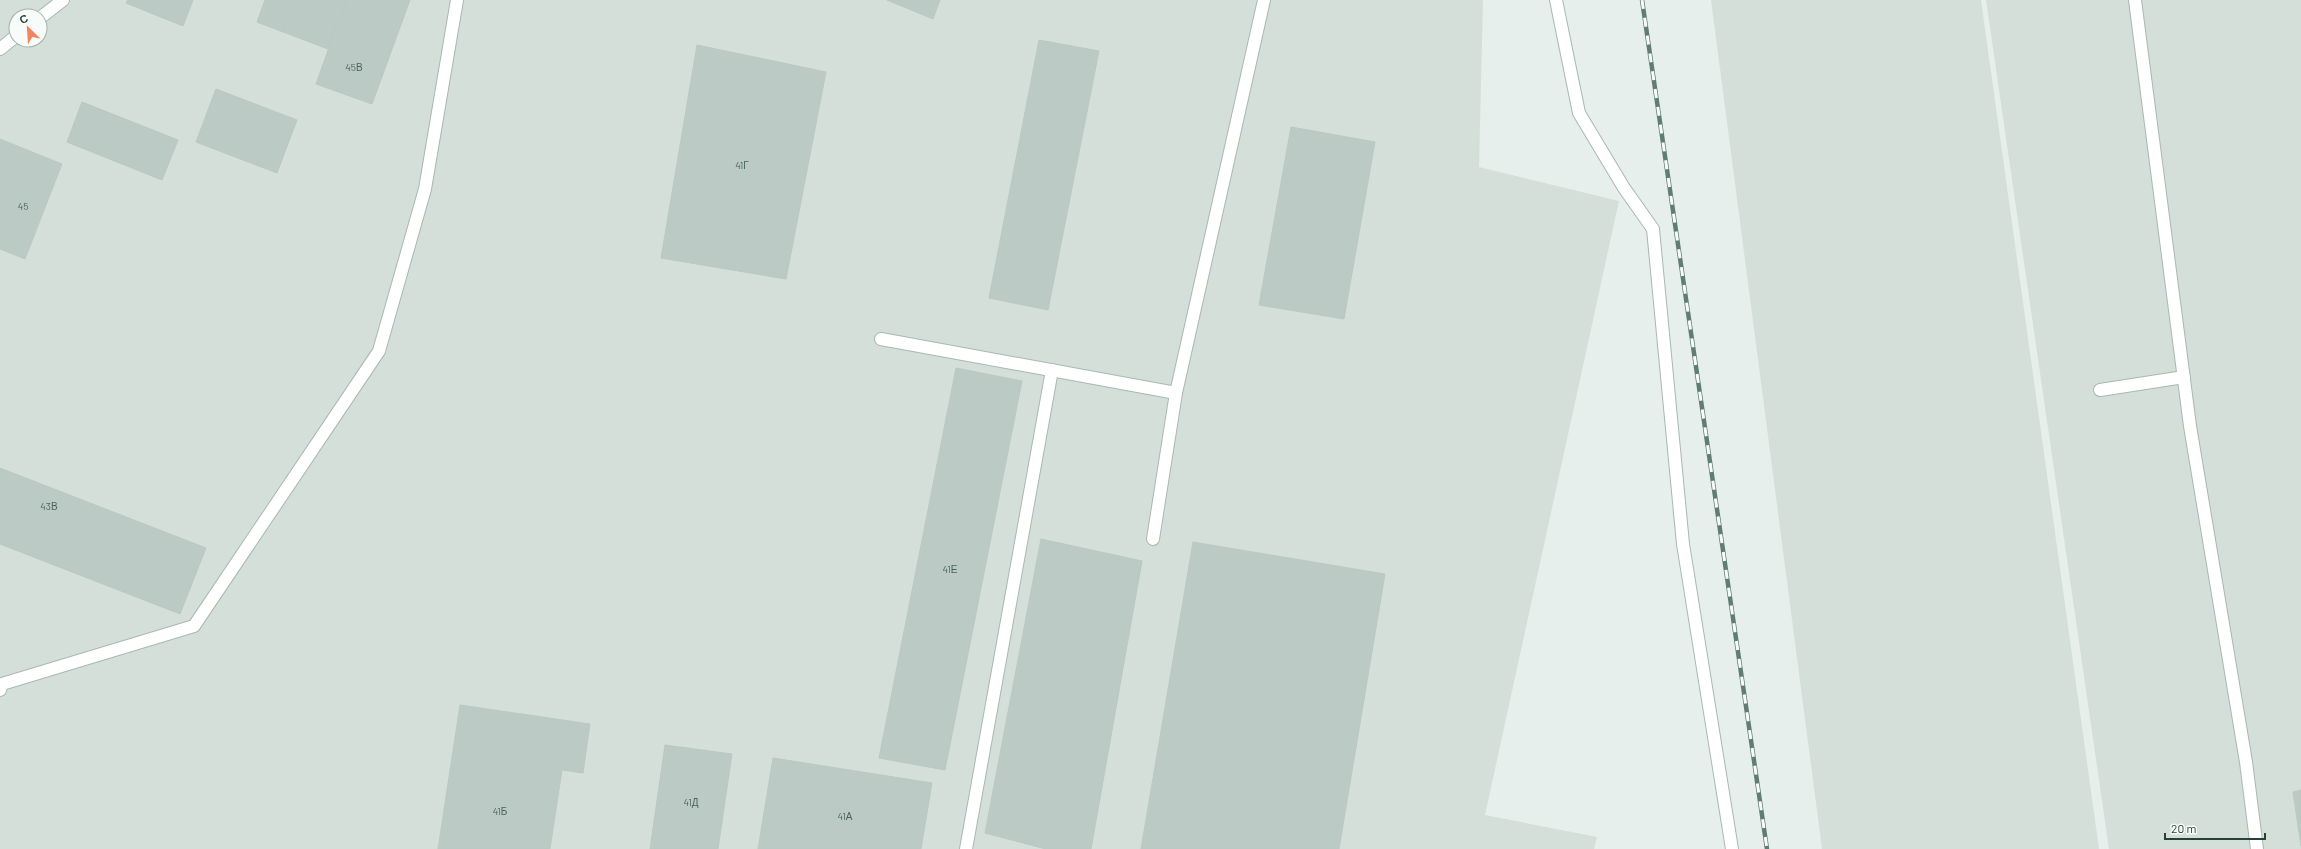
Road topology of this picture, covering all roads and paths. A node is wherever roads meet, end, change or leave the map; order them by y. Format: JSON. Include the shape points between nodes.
{"nodes":[{"id":1,"x":63,"y":0,"type":"edge"},
{"id":2,"x":457,"y":0,"type":"edge"},
{"id":3,"x":1264,"y":0,"type":"edge"},
{"id":4,"x":1556,"y":0,"type":"edge"},
{"id":5,"x":2135,"y":0,"type":"edge"},
{"id":6,"x":48,"y":12,"type":"edge"},
{"id":7,"x":8,"y":42,"type":"edge"},
{"id":8,"x":0,"y":49,"type":"edge"},
{"id":9,"x":881,"y":339,"type":"dead end"},
{"id":10,"x":1052,"y":370,"type":"junction"},
{"id":11,"x":2184,"y":376,"type":"junction"},
{"id":12,"x":2100,"y":390,"type":"dead end"},
{"id":13,"x":1176,"y":393,"type":"junction"},
{"id":14,"x":1153,"y":539,"type":"dead end"},
{"id":15,"x":0,"y":690,"type":"edge"},
{"id":16,"x":966,"y":849,"type":"edge"},
{"id":17,"x":1732,"y":849,"type":"edge"},
{"id":18,"x":2257,"y":849,"type":"edge"}],
"edges":[{"from":1,"to":6,"type":"street"},
{"from":2,"to":15,"type":"street","via":[[425,189],[379,351],[194,626],[2,684]]},
{"from":3,"to":13,"type":"street"},
{"from":4,"to":17,"type":"street","via":[[1579,113],[1624,188],[1653,229],[1683,544]]},
{"from":5,"to":11,"type":"street"},
{"from":7,"to":8,"type":"street"},
{"from":9,"to":10,"type":"street"},
{"from":10,"to":13,"type":"street"},
{"from":10,"to":16,"type":"street"},
{"from":11,"to":12,"type":"street"},
{"from":11,"to":18,"type":"street","via":[[2246,762]]},
{"from":13,"to":14,"type":"street"}]}
